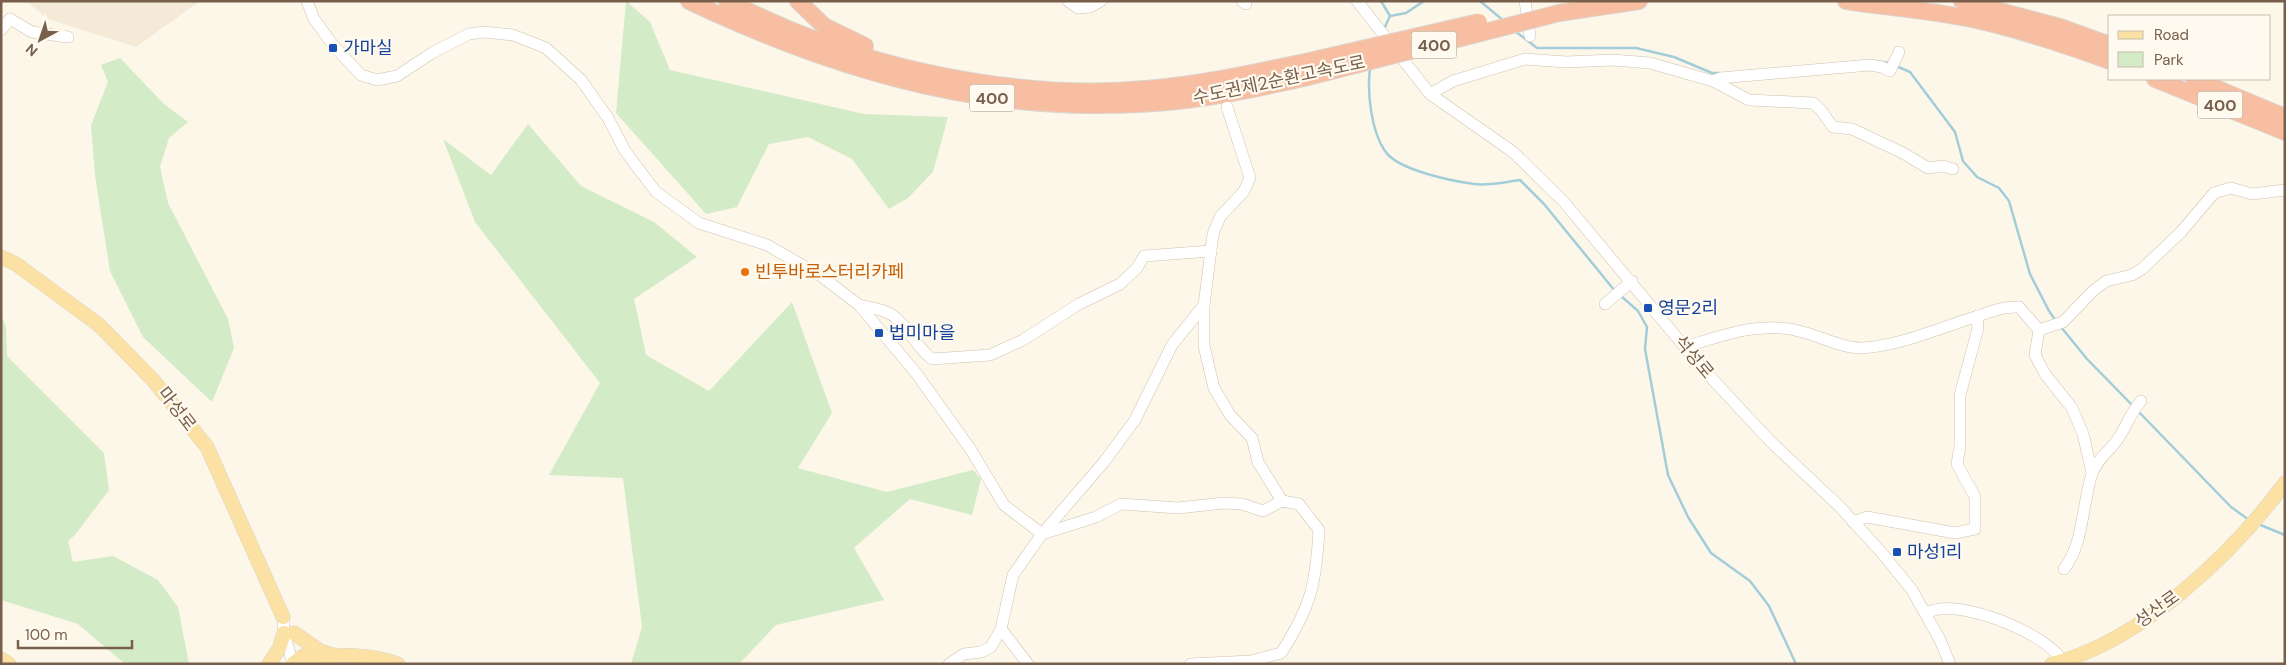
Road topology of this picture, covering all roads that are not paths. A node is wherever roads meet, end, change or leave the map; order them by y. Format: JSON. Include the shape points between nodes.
{"nodes":[{"id":1,"x":307,"y":1,"type":"edge"},
{"id":2,"x":689,"y":1,"type":"edge"},
{"id":3,"x":727,"y":1,"type":"edge"},
{"id":4,"x":798,"y":1,"type":"edge"},
{"id":5,"x":1068,"y":1,"type":"edge"},
{"id":6,"x":1101,"y":1,"type":"edge"},
{"id":7,"x":1357,"y":1,"type":"edge"},
{"id":8,"x":1525,"y":1,"type":"edge"},
{"id":9,"x":1638,"y":1,"type":"edge"},
{"id":10,"x":1846,"y":1,"type":"edge"},
{"id":11,"x":1962,"y":1,"type":"edge"},
{"id":12,"x":1561,"y":6,"type":"edge"},
{"id":13,"x":1,"y":30,"type":"edge"},
{"id":14,"x":1530,"y":36,"type":"dead end"},
{"id":15,"x":68,"y":37,"type":"dead end"},
{"id":16,"x":2108,"y":44,"type":"edge"},
{"id":17,"x":1896,"y":59,"type":"dead end"},
{"id":18,"x":2108,"y":60,"type":"edge"},
{"id":19,"x":904,"y":68,"type":"junction"},
{"id":20,"x":1307,"y":69,"type":"junction"},
{"id":21,"x":2157,"y":80,"type":"edge"},
{"id":22,"x":2196,"y":80,"type":"edge"},
{"id":23,"x":1713,"y":81,"type":"junction"},
{"id":24,"x":1430,"y":94,"type":"junction"},
{"id":25,"x":1227,"y":107,"type":"dead end"},
{"id":26,"x":2285,"y":118,"type":"edge"},
{"id":27,"x":2285,"y":132,"type":"edge"},
{"id":28,"x":1952,"y":169,"type":"dead end"},
{"id":29,"x":2285,"y":190,"type":"edge"},
{"id":30,"x":1211,"y":251,"type":"junction"},
{"id":31,"x":1,"y":257,"type":"edge"},
{"id":32,"x":1632,"y":282,"type":"junction"},
{"id":33,"x":1605,"y":304,"type":"dead end"},
{"id":34,"x":859,"y":305,"type":"junction"},
{"id":35,"x":1204,"y":305,"type":"junction"},
{"id":36,"x":1977,"y":316,"type":"junction"},
{"id":37,"x":2044,"y":328,"type":"junction"},
{"id":38,"x":1685,"y":347,"type":"junction"},
{"id":39,"x":2137,"y":406,"type":"dead end"},
{"id":40,"x":2092,"y":472,"type":"junction"},
{"id":41,"x":2285,"y":483,"type":"edge"},
{"id":42,"x":1282,"y":501,"type":"junction"},
{"id":43,"x":1853,"y":522,"type":"junction"},
{"id":44,"x":1042,"y":534,"type":"junction"},
{"id":45,"x":2064,"y":569,"type":"dead end"},
{"id":46,"x":1925,"y":613,"type":"junction"},
{"id":47,"x":283,"y":617,"type":"joint"},
{"id":48,"x":1002,"y":629,"type":"junction"},
{"id":49,"x":289,"y":633,"type":"junction"},
{"id":50,"x":336,"y":656,"type":"junction"},
{"id":51,"x":1,"y":659,"type":"edge"},
{"id":52,"x":1281,"y":659,"type":"edge"},
{"id":53,"x":314,"y":660,"type":"edge"},
{"id":54,"x":2060,"y":663,"type":"edge"},
{"id":55,"x":9,"y":664,"type":"edge"},
{"id":56,"x":269,"y":664,"type":"edge"},
{"id":57,"x":293,"y":664,"type":"edge"},
{"id":58,"x":398,"y":664,"type":"edge"},
{"id":59,"x":949,"y":664,"type":"edge"},
{"id":60,"x":1028,"y":664,"type":"edge"},
{"id":61,"x":1191,"y":664,"type":"edge"},
{"id":62,"x":1950,"y":664,"type":"edge"}],
"edges":[{"from":1,"to":34,"type":"street","via":[[314,18],[333,45],[361,75],[376,80],[397,76],[469,34],[513,35],[546,48],[581,80],[656,192],[699,223],[767,245],[821,276]]},
{"from":2,"to":20,"type":"highway","name":"수도권제2순환고속도로","number":"400","via":[[846,66],[918,86],[999,99],[1091,106],[1151,103],[1214,96]]},
{"from":3,"to":19,"type":"highway","name":"수도권제2순환고속도로","number":"400","via":[[803,36]]},
{"from":4,"to":19,"type":"highway","via":[[824,26],[891,57]]},
{"from":5,"to":6,"type":"street","via":[[1078,8]]},
{"from":7,"to":24,"type":"street","name":"석성로"},
{"from":8,"to":14,"type":"street"},
{"from":9,"to":12,"type":"highway","name":"수도권제2순환고속도로","number":"400"},
{"from":10,"to":18,"type":"highway","via":[[1988,22]]},
{"from":11,"to":16,"type":"highway"},
{"from":12,"to":20,"type":"highway","name":"수도권제2순환고속도로","number":"400","bridge":true},
{"from":13,"to":15,"type":"street","via":[[10,19],[32,32]]},
{"from":17,"to":23,"type":"street","via":[[1890,71],[1870,65]]},
{"from":19,"to":20,"type":"highway","name":"수도권제2순환고속도로","number":"400","via":[[969,81],[1120,90]]},
{"from":21,"to":27,"type":"highway","number":"400"},
{"from":22,"to":26,"type":"highway","number":"400"},
{"from":23,"to":24,"type":"street","via":[[1650,63],[1525,59],[1453,82]]},
{"from":23,"to":28,"type":"street","via":[[1749,100],[1813,103],[1833,127],[1852,129],[1928,168],[1943,166]]},
{"from":24,"to":32,"type":"street","name":"석성로","via":[[1513,152],[1564,202]]},
{"from":25,"to":30,"type":"street","via":[[1250,178],[1244,191],[1220,217]]},
{"from":29,"to":37,"type":"street","via":[[2252,194],[2231,188],[2214,193],[2181,232],[2142,269],[2132,275],[2106,281],[2063,322]]},
{"from":30,"to":34,"type":"street","via":[[1144,256],[1120,284],[1078,304],[1022,340],[990,355],[932,359],[922,352],[896,317],[883,310]]},
{"from":30,"to":35,"type":"street"},
{"from":31,"to":47,"type":"main road","name":"마성로","via":[[16,264],[99,325],[153,380],[207,447]]},
{"from":32,"to":33,"type":"street"},
{"from":32,"to":38,"type":"street","name":"석성로"},
{"from":34,"to":44,"type":"street","via":[[927,388],[971,450],[1004,505]]},
{"from":35,"to":42,"type":"street","via":[[1204,346],[1214,388],[1230,415],[1252,438],[1258,462]]},
{"from":35,"to":44,"type":"street","via":[[1172,346],[1135,420],[1104,462]]},
{"from":36,"to":37,"type":"street","via":[[2009,306],[2019,307]]},
{"from":36,"to":38,"type":"street","via":[[1901,341],[1861,348],[1767,326],[1737,330]]},
{"from":36,"to":43,"type":"street","via":[[1978,328],[1960,395],[1957,464],[1975,497],[1975,529],[1956,533],[1867,516]]},
{"from":37,"to":40,"type":"street","via":[[2035,355],[2045,374],[2072,408],[2086,442]]},
{"from":38,"to":43,"type":"street","name":"석성로","via":[[1770,441]]},
{"from":39,"to":40,"type":"street","via":[[2117,440]]},
{"from":40,"to":45,"type":"street","via":[[2084,518]]},
{"from":41,"to":54,"type":"main road","name":"성산로","via":[[2246,531],[2195,582],[2126,632]]},
{"from":42,"to":44,"type":"street","via":[[1263,511],[1233,503],[1178,508],[1121,504],[1096,517]]},
{"from":42,"to":52,"type":"street","via":[[1298,504],[1319,530],[1316,575],[1308,604]]},
{"from":43,"to":46,"type":"street","name":"석성로","via":[[1912,590]]},
{"from":44,"to":48,"type":"street","via":[[1013,575]]},
{"from":46,"to":54,"type":"street","via":[[1939,609],[1965,610],[2001,620],[2043,643]]},
{"from":46,"to":62,"type":"street","name":"석성로"},
{"from":47,"to":49,"type":"street"},
{"from":48,"to":59,"type":"street","via":[[990,647],[982,652],[964,654]]},
{"from":48,"to":60,"type":"street"},
{"from":49,"to":50,"type":"main road"},
{"from":49,"to":53,"type":"street"},
{"from":49,"to":56,"type":"main road"},
{"from":49,"to":57,"type":"street"},
{"from":50,"to":53,"type":"main road"},
{"from":50,"to":58,"type":"main road","via":[[372,657]]},
{"from":51,"to":55,"type":"main road"},
{"from":52,"to":61,"type":"street"},
{"from":53,"to":57,"type":"main road","via":[[299,657]]}]}
